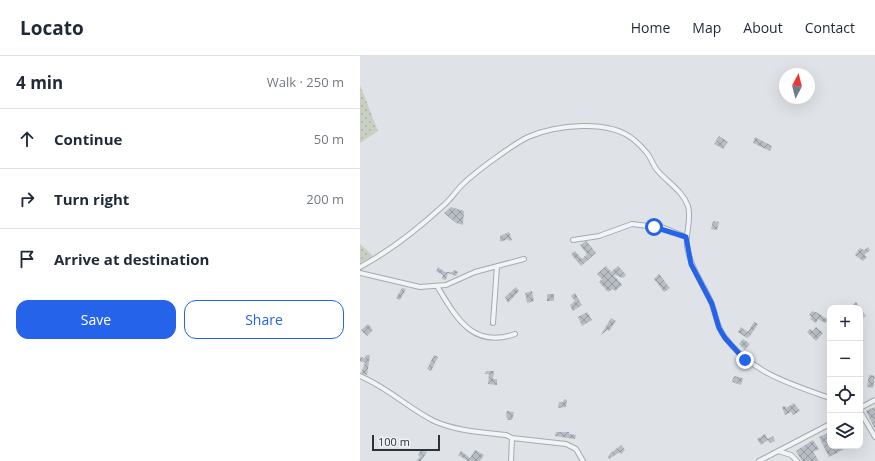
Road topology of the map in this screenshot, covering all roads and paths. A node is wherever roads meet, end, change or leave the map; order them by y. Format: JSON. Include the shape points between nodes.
{"nodes":[{"id":1,"x":686,"y":237,"type":"junction"},
{"id":2,"x":573,"y":240,"type":"dead end"},
{"id":3,"x":524,"y":259,"type":"dead end"},
{"id":4,"x":497,"y":266,"type":"junction"},
{"id":5,"x":360,"y":267,"type":"edge"},
{"id":6,"x":360,"y":273,"type":"edge"},
{"id":7,"x":437,"y":286,"type":"junction"},
{"id":8,"x":493,"y":323,"type":"dead end"},
{"id":9,"x":515,"y":334,"type":"dead end"},
{"id":10,"x":360,"y":376,"type":"edge"},
{"id":11,"x":827,"y":397,"type":"edge"},
{"id":12,"x":875,"y":400,"type":"edge"},
{"id":13,"x":863,"y":408,"type":"edge"},
{"id":14,"x":862,"y":413,"type":"edge"},
{"id":15,"x":827,"y":426,"type":"edge"},
{"id":16,"x":875,"y":437,"type":"edge"},
{"id":17,"x":512,"y":438,"type":"junction"},
{"id":18,"x":778,"y":451,"type":"junction"},
{"id":19,"x":511,"y":461,"type":"edge"},
{"id":20,"x":583,"y":461,"type":"edge"},
{"id":21,"x":759,"y":461,"type":"edge"},
{"id":22,"x":797,"y":461,"type":"edge"}],
"edges":[{"from":1,"to":2,"type":"street","via":[[664,228],[632,224],[599,236]]},
{"from":1,"to":5,"type":"street","via":[[689,224],[687,204],[681,194],[656,169],[640,146],[618,130],[573,126],[527,138],[472,176],[447,203],[424,222]]},
{"from":1,"to":11,"type":"street","via":[[691,264],[712,304],[719,328],[732,347],[751,365],[774,378]]},
{"from":3,"to":4,"type":"street"},
{"from":4,"to":7,"type":"street"},
{"from":4,"to":8,"type":"street"},
{"from":6,"to":7,"type":"street","via":[[420,287]]},
{"from":7,"to":9,"type":"street","via":[[454,316],[468,330],[484,337],[503,338]]},
{"from":10,"to":17,"type":"street","via":[[434,421],[449,427]]},
{"from":12,"to":13,"type":"street"},
{"from":14,"to":16,"type":"street"},
{"from":15,"to":18,"type":"street"},
{"from":17,"to":19,"type":"street"},
{"from":17,"to":20,"type":"street","via":[[566,444],[576,449]]},
{"from":18,"to":21,"type":"street"},
{"from":18,"to":22,"type":"street","via":[[791,455]]}]}
